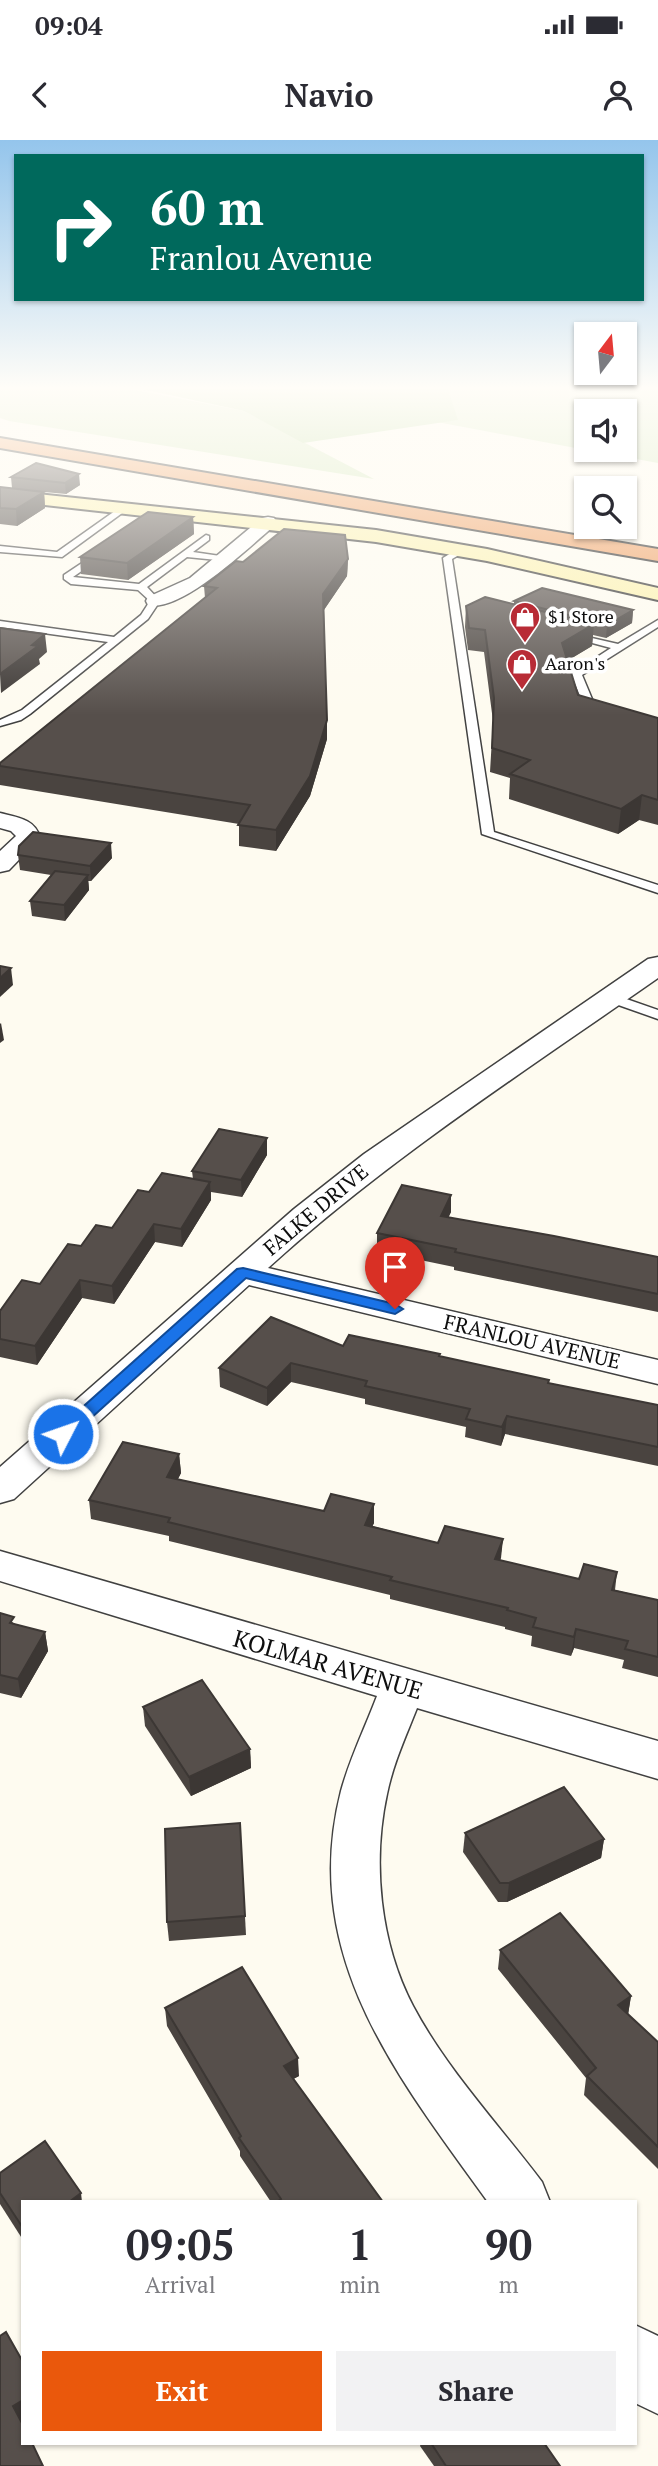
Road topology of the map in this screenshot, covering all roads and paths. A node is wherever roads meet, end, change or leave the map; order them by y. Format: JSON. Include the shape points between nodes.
{"nodes":[{"id":1,"x":24,"y":498,"type":"edge"},
{"id":2,"x":349,"y":498,"type":"edge"},
{"id":3,"x":415,"y":498,"type":"edge"},
{"id":4,"x":125,"y":508,"type":"junction"},
{"id":5,"x":169,"y":512,"type":"junction"},
{"id":6,"x":147,"y":521,"type":"edge"},
{"id":7,"x":268,"y":522,"type":"junction"},
{"id":8,"x":574,"y":523,"type":"edge"},
{"id":9,"x":100,"y":527,"type":"junction"},
{"id":10,"x":112,"y":528,"type":"dead end"},
{"id":11,"x":637,"y":534,"type":"edge"},
{"id":12,"x":206,"y":538,"type":"dead end"},
{"id":13,"x":658,"y":538,"type":"edge"},
{"id":14,"x":114,"y":544,"type":"edge"},
{"id":15,"x":0,"y":549,"type":"edge"},
{"id":16,"x":461,"y":550,"type":"junction"},
{"id":17,"x":185,"y":554,"type":"junction"},
{"id":18,"x":658,"y":555,"type":"edge"},
{"id":19,"x":224,"y":559,"type":"junction"},
{"id":20,"x":141,"y":587,"type":"junction"},
{"id":21,"x":658,"y":594,"type":"edge"},
{"id":22,"x":155,"y":601,"type":"junction"},
{"id":23,"x":454,"y":605,"type":"junction"},
{"id":24,"x":467,"y":608,"type":"edge"},
{"id":25,"x":0,"y":624,"type":"edge"},
{"id":26,"x":658,"y":624,"type":"edge"},
{"id":27,"x":556,"y":631,"type":"edge"},
{"id":28,"x":115,"y":639,"type":"junction"},
{"id":29,"x":620,"y":647,"type":"junction"},
{"id":30,"x":605,"y":717,"type":"edge"},
{"id":31,"x":0,"y":723,"type":"edge"},
{"id":32,"x":0,"y":820,"type":"edge"},
{"id":33,"x":0,"y":865,"type":"edge"},
{"id":34,"x":658,"y":889,"type":"edge"},
{"id":35,"x":658,"y":965,"type":"edge"},
{"id":36,"x":612,"y":998,"type":"junction"},
{"id":37,"x":658,"y":1015,"type":"edge"},
{"id":38,"x":243,"y":1273,"type":"junction"},
{"id":39,"x":658,"y":1372,"type":"edge"},
{"id":40,"x":0,"y":1489,"type":"edge"},
{"id":41,"x":0,"y":1566,"type":"edge"},
{"id":42,"x":403,"y":1687,"type":"junction"},
{"id":43,"x":658,"y":1760,"type":"edge"},
{"id":44,"x":521,"y":2200,"type":"edge"},
{"id":45,"x":637,"y":2357,"type":"edge"},
{"id":46,"x":658,"y":2384,"type":"edge"}],
"edges":[{"from":1,"to":4,"type":"main road"},
{"from":2,"to":18,"type":"highway"},
{"from":3,"to":8,"type":"highway"},
{"from":4,"to":5,"type":"main road"},
{"from":4,"to":9,"type":"lane"},
{"from":5,"to":6,"type":"lane"},
{"from":5,"to":7,"type":"main road"},
{"from":7,"to":16,"type":"main road"},
{"from":7,"to":19,"type":"street"},
{"from":9,"to":10,"type":"lane"},
{"from":9,"to":15,"type":"lane","via":[[59,555]]},
{"from":11,"to":13,"type":"highway"},
{"from":12,"to":17,"type":"lane"},
{"from":14,"to":20,"type":"lane","via":[[67,577]]},
{"from":16,"to":21,"type":"main road"},
{"from":16,"to":23,"type":"lane","via":[[447,558]]},
{"from":17,"to":19,"type":"lane"},
{"from":17,"to":20,"type":"lane"},
{"from":19,"to":22,"type":"street","via":[[197,582]]},
{"from":20,"to":22,"type":"lane"},
{"from":22,"to":28,"type":"lane","via":[[145,617]]},
{"from":23,"to":24,"type":"lane"},
{"from":23,"to":34,"type":"lane","via":[[488,834]]},
{"from":25,"to":28,"type":"lane"},
{"from":26,"to":29,"type":"lane"},
{"from":27,"to":29,"type":"lane"},
{"from":28,"to":31,"type":"lane","via":[[26,712]]},
{"from":29,"to":30,"type":"lane","via":[[576,674],[592,713]]},
{"from":32,"to":33,"type":"street","via":[[27,832],[23,845]]},
{"from":35,"to":36,"type":"street","name":"FALKE DRIVE"},
{"from":36,"to":37,"type":"lane"},
{"from":36,"to":38,"type":"street","name":"FALKE DRIVE","via":[[388,1150]]},
{"from":38,"to":39,"type":"street","name":"FRANLOU AVENUE"},
{"from":38,"to":40,"type":"street","name":"FALKE DRIVE"},
{"from":41,"to":42,"type":"street","name":"KOLMAR AVENUE"},
{"from":42,"to":43,"type":"street","name":"KOLMAR AVENUE"},
{"from":42,"to":44,"type":"street","via":[[364,1792],[356,1842],[357,1895],[368,1951],[388,2008],[411,2050]]},
{"from":45,"to":46,"type":"street"}]}
